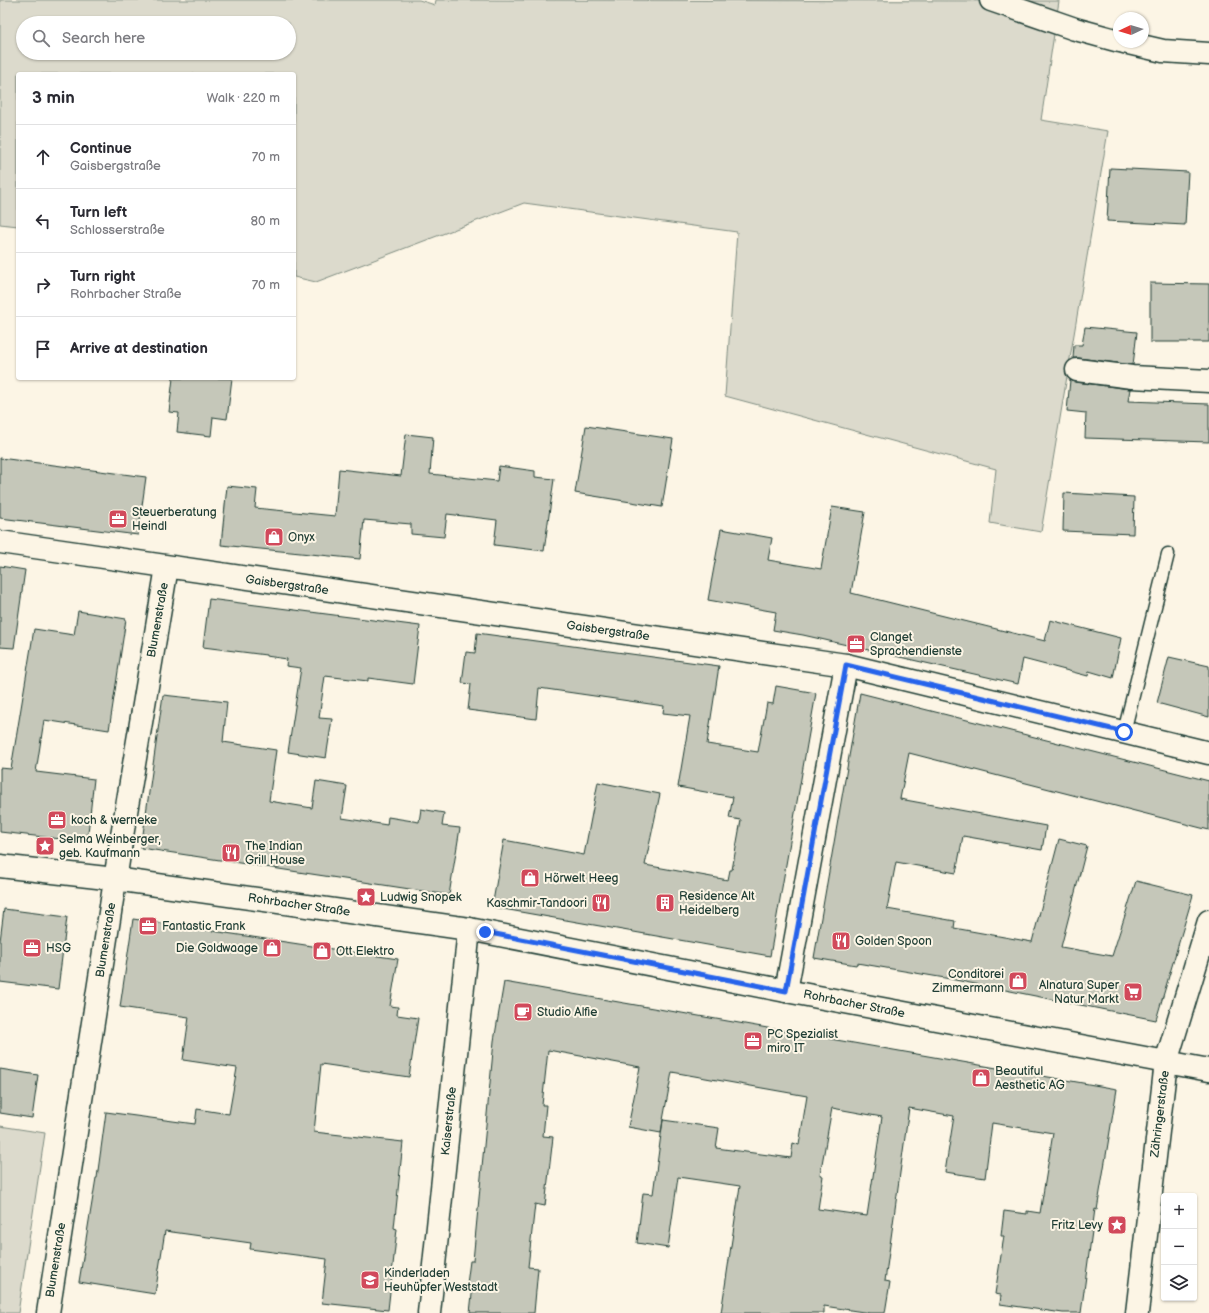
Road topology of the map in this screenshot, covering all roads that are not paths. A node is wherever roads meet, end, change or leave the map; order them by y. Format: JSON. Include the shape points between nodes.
{"nodes":[{"id":1,"x":991,"y":0,"type":"edge"},
{"id":2,"x":1113,"y":39,"type":"edge"},
{"id":3,"x":1149,"y":48,"type":"edge"},
{"id":4,"x":1209,"y":54,"type":"edge"},
{"id":5,"x":1077,"y":370,"type":"dead end"},
{"id":6,"x":1209,"y":381,"type":"edge"},
{"id":7,"x":0,"y":542,"type":"edge"},
{"id":8,"x":1168,"y":554,"type":"dead end"},
{"id":9,"x":167,"y":567,"type":"junction"},
{"id":10,"x":846,"y":665,"type":"junction"},
{"id":11,"x":1124,"y":732,"type":"junction"},
{"id":12,"x":1209,"y":753,"type":"edge"},
{"id":13,"x":0,"y":866,"type":"edge"},
{"id":14,"x":115,"y":879,"type":"junction"},
{"id":15,"x":1209,"y":921,"type":"edge"},
{"id":16,"x":469,"y":929,"type":"junction"},
{"id":17,"x":786,"y":991,"type":"junction"},
{"id":18,"x":1166,"y":1062,"type":"junction"},
{"id":19,"x":1209,"y":1070,"type":"edge"},
{"id":20,"x":48,"y":1313,"type":"edge"},
{"id":21,"x":429,"y":1313,"type":"edge"},
{"id":22,"x":1137,"y":1313,"type":"edge"}],
"edges":[{"from":1,"to":2,"type":"street"},
{"from":3,"to":4,"type":"street"},
{"from":5,"to":6,"type":"street","via":[[1132,377]]},
{"from":7,"to":9,"type":"street","name":"Gaisbergstraße"},
{"from":8,"to":11,"type":"lane"},
{"from":9,"to":10,"type":"street","name":"Gaisbergstraße"},
{"from":9,"to":14,"type":"street","name":"Blumenstraße"},
{"from":10,"to":11,"type":"street","name":"Gaisbergstraße"},
{"from":10,"to":17,"type":"street"},
{"from":11,"to":12,"type":"street","name":"Gaisbergstraße"},
{"from":13,"to":14,"type":"street","name":"Rohrbacher Straße"},
{"from":14,"to":16,"type":"street","name":"Rohrbacher Straße"},
{"from":14,"to":20,"type":"street","name":"Blumenstraße"},
{"from":15,"to":18,"type":"street","name":"Zähringerstraße"},
{"from":16,"to":17,"type":"street","name":"Rohrbacher Straße"},
{"from":16,"to":21,"type":"street","name":"Kaiserstraße"},
{"from":17,"to":18,"type":"street","name":"Rohrbacher Straße"},
{"from":18,"to":19,"type":"street","name":"Rohrbacher Straße"},
{"from":18,"to":22,"type":"street","name":"Zähringerstraße"}]}
